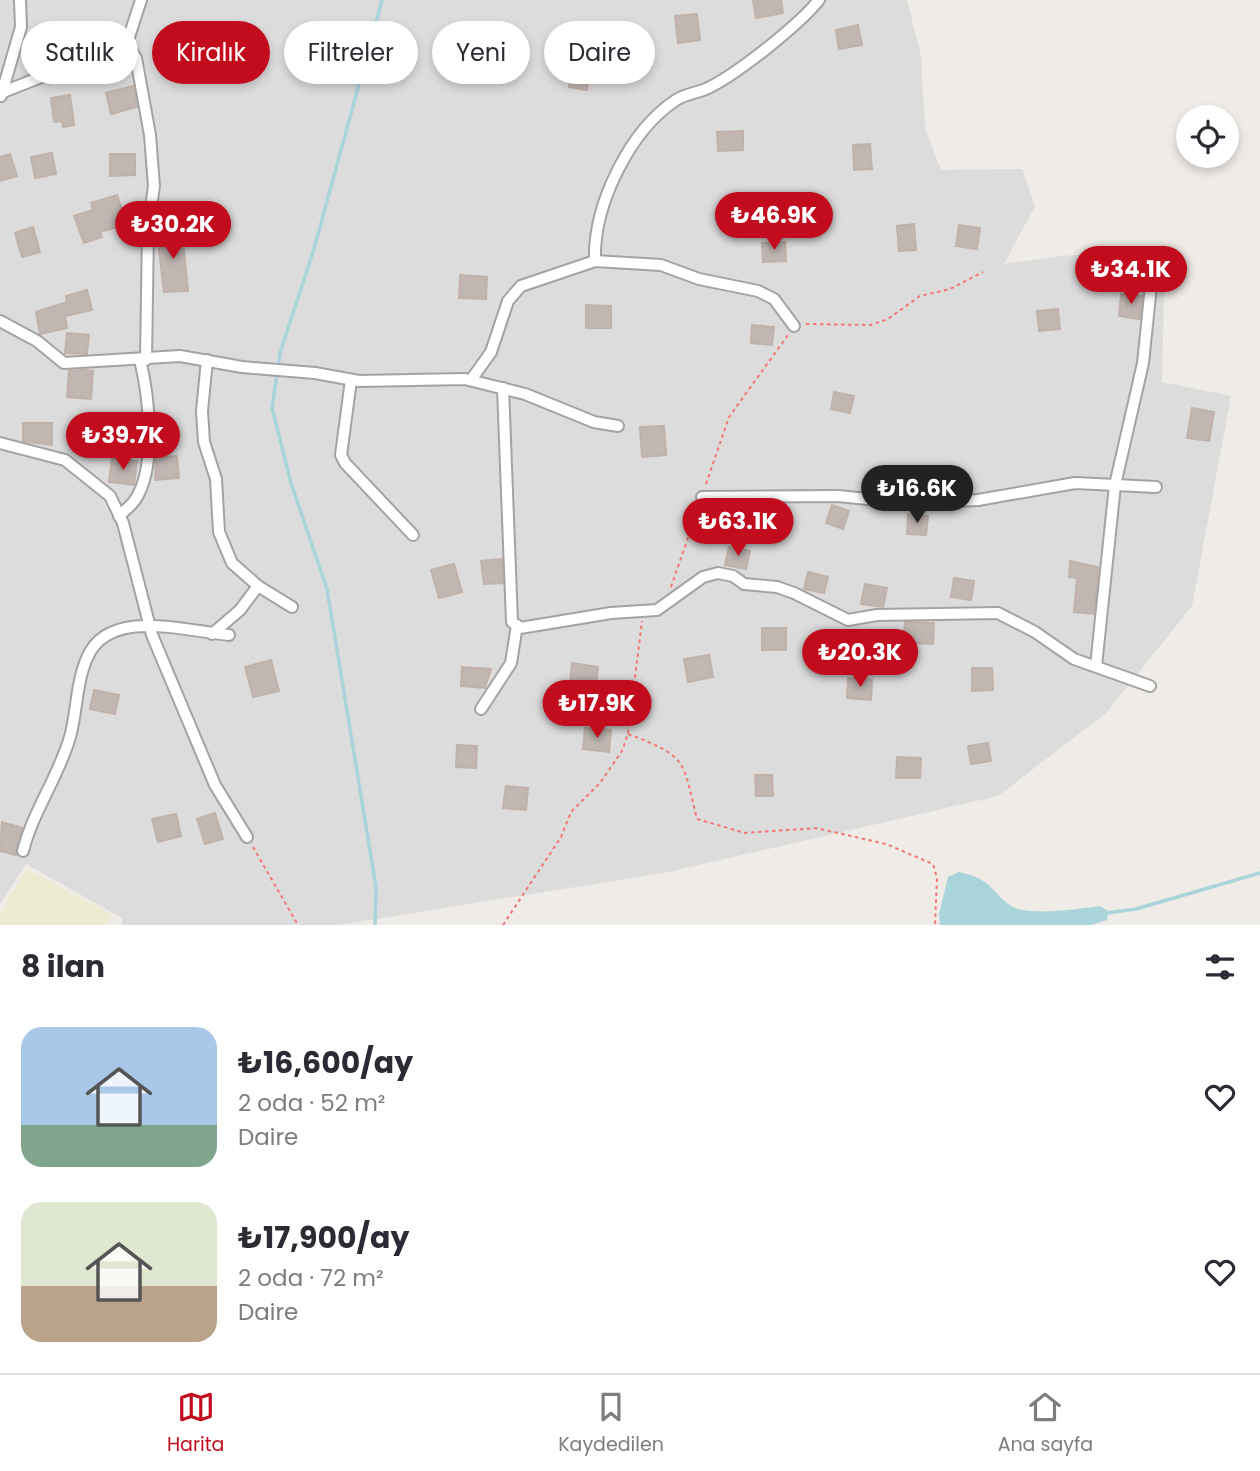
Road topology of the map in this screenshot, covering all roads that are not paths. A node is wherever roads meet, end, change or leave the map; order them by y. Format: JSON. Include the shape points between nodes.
{"nodes":[{"id":1,"x":20,"y":0,"type":"edge"},
{"id":2,"x":141,"y":0,"type":"edge"},
{"id":3,"x":819,"y":0,"type":"edge"},
{"id":4,"x":134,"y":21,"type":"edge"},
{"id":5,"x":138,"y":69,"type":"edge"},
{"id":6,"x":28,"y":84,"type":"edge"},
{"id":7,"x":1,"y":95,"type":"edge"},
{"id":8,"x":595,"y":261,"type":"junction"},
{"id":9,"x":1152,"y":276,"type":"dead end"},
{"id":10,"x":0,"y":321,"type":"edge"},
{"id":11,"x":794,"y":326,"type":"road end"},
{"id":12,"x":143,"y":360,"type":"junction"},
{"id":13,"x":208,"y":360,"type":"junction"},
{"id":14,"x":351,"y":380,"type":"junction"},
{"id":15,"x":471,"y":380,"type":"junction"},
{"id":16,"x":503,"y":388,"type":"junction"},
{"id":17,"x":618,"y":426,"type":"dead end"},
{"id":18,"x":0,"y":443,"type":"edge"},
{"id":19,"x":1115,"y":485,"type":"junction"},
{"id":20,"x":1156,"y":487,"type":"dead end"},
{"id":21,"x":702,"y":497,"type":"road end"},
{"id":22,"x":119,"y":516,"type":"junction"},
{"id":23,"x":413,"y":535,"type":"dead end"},
{"id":24,"x":258,"y":586,"type":"junction"},
{"id":25,"x":292,"y":607,"type":"dead end"},
{"id":26,"x":150,"y":625,"type":"junction"},
{"id":27,"x":517,"y":625,"type":"junction"},
{"id":28,"x":212,"y":634,"type":"junction"},
{"id":29,"x":229,"y":635,"type":"dead end"},
{"id":30,"x":1096,"y":666,"type":"junction"},
{"id":31,"x":1150,"y":685,"type":"dead end"},
{"id":32,"x":481,"y":709,"type":"dead end"},
{"id":33,"x":247,"y":837,"type":"road end"},
{"id":34,"x":23,"y":851,"type":"dead end"}],
"edges":[{"from":1,"to":7,"type":"street","via":[[21,27]]},
{"from":2,"to":4,"type":"street"},
{"from":3,"to":8,"type":"street","via":[[809,13],[733,71],[655,116],[610,187],[598,219]]},
{"from":5,"to":12,"type":"street","via":[[154,186]]},
{"from":6,"to":7,"type":"street"},
{"from":8,"to":11,"type":"street","via":[[661,265],[699,279],[758,291],[774,299]]},
{"from":8,"to":15,"type":"street","via":[[521,286],[508,301],[491,352]]},
{"from":9,"to":19,"type":"street","via":[[1143,363]]},
{"from":10,"to":12,"type":"street","via":[[37,341],[64,363]]},
{"from":12,"to":13,"type":"street","via":[[180,356]]},
{"from":12,"to":22,"type":"street","via":[[149,450],[136,500]]},
{"from":13,"to":14,"type":"street"},
{"from":13,"to":24,"type":"street","via":[[204,442],[216,480],[219,532],[233,563]]},
{"from":14,"to":15,"type":"street"},
{"from":14,"to":23,"type":"street","via":[[341,455]]},
{"from":15,"to":16,"type":"street"},
{"from":16,"to":17,"type":"street","via":[[594,422]]},
{"from":16,"to":27,"type":"street","via":[[512,622]]},
{"from":18,"to":22,"type":"street","via":[[65,460],[110,496]]},
{"from":19,"to":20,"type":"street"},
{"from":19,"to":21,"type":"street","via":[[1075,483],[978,500],[906,503],[838,496]]},
{"from":19,"to":30,"type":"street"},
{"from":22,"to":26,"type":"street"},
{"from":24,"to":25,"type":"street"},
{"from":24,"to":28,"type":"street","via":[[240,610]]},
{"from":26,"to":28,"type":"street"},
{"from":26,"to":33,"type":"street","via":[[215,785]]},
{"from":26,"to":34,"type":"street","via":[[124,627],[100,637],[87,657],[70,737],[49,790],[30,822]]},
{"from":27,"to":30,"type":"street","via":[[527,628],[663,607],[703,577],[718,573],[744,584],[794,593],[848,620],[877,615],[998,613],[1074,659]]},
{"from":27,"to":32,"type":"street","via":[[510,663]]},
{"from":28,"to":29,"type":"street"},
{"from":30,"to":31,"type":"street"}]}
